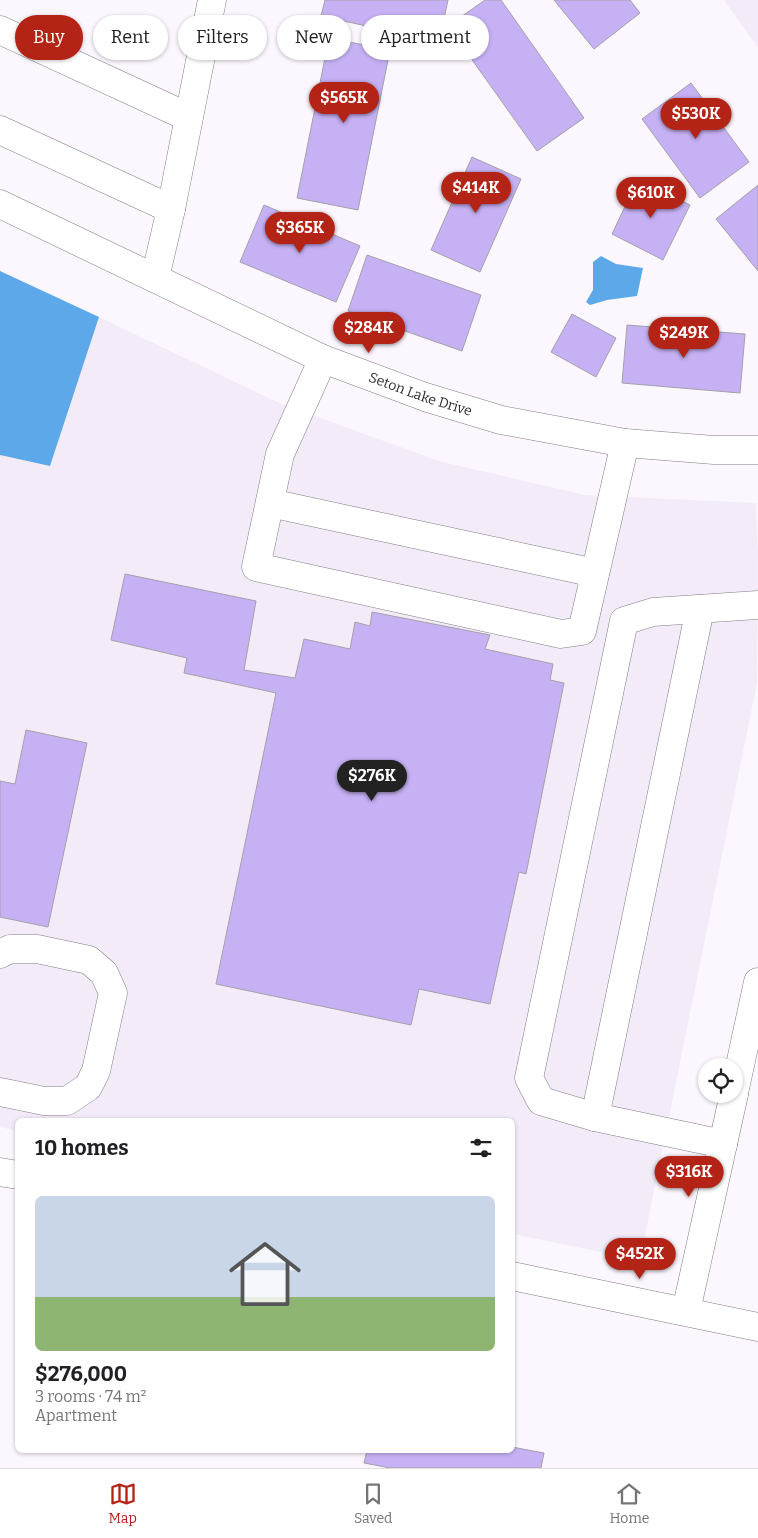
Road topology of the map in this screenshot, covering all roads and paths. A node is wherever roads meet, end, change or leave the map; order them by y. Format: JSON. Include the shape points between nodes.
{"nodes":[{"id":1,"x":212,"y":0,"type":"edge"},
{"id":2,"x":0,"y":30,"type":"edge"},
{"id":3,"x":188,"y":117,"type":"junction"},
{"id":4,"x":0,"y":130,"type":"edge"},
{"id":5,"x":0,"y":204,"type":"edge"},
{"id":6,"x":171,"y":209,"type":"junction"},
{"id":7,"x":155,"y":278,"type":"junction"},
{"id":8,"x":323,"y":359,"type":"junction"},
{"id":9,"x":625,"y":443,"type":"junction"},
{"id":10,"x":758,"y":450,"type":"edge"},
{"id":11,"x":270,"y":503,"type":"junction"},
{"id":12,"x":595,"y":573,"type":"junction"},
{"id":13,"x":758,"y":605,"type":"edge"},
{"id":14,"x":700,"y":609,"type":"junction"},
{"id":15,"x":0,"y":954,"type":"edge"},
{"id":16,"x":758,"y":982,"type":"edge"},
{"id":17,"x":742,"y":1058,"type":"edge"},
{"id":18,"x":0,"y":1092,"type":"edge"},
{"id":19,"x":732,"y":1103,"type":"edge"},
{"id":20,"x":595,"y":1117,"type":"junction"},
{"id":21,"x":723,"y":1144,"type":"junction"},
{"id":22,"x":0,"y":1172,"type":"edge"},
{"id":23,"x":15,"y":1174,"type":"edge"},
{"id":24,"x":515,"y":1277,"type":"edge"},
{"id":25,"x":686,"y":1312,"type":"junction"},
{"id":26,"x":758,"y":1327,"type":"edge"}],
"edges":[{"from":1,"to":3,"type":"street"},
{"from":2,"to":3,"type":"street"},
{"from":3,"to":6,"type":"street"},
{"from":4,"to":6,"type":"street"},
{"from":5,"to":7,"type":"street","name":"Seton Lake Drive"},
{"from":6,"to":7,"type":"street"},
{"from":7,"to":8,"type":"street","name":"Seton Lake Drive"},
{"from":8,"to":9,"type":"street","name":"Seton Lake Drive","via":[[425,397],[500,420]]},
{"from":8,"to":11,"type":"street","via":[[280,454]]},
{"from":9,"to":10,"type":"street","name":"Seton Lake Drive"},
{"from":9,"to":12,"type":"street"},
{"from":11,"to":12,"type":"street"},
{"from":11,"to":12,"type":"street","via":[[256,567],[561,634],[582,631]]},
{"from":13,"to":14,"type":"street"},
{"from":14,"to":20,"type":"street"},
{"from":14,"to":20,"type":"street","via":[[653,612],[624,621],[547,990],[529,1078],[541,1101]]},
{"from":15,"to":18,"type":"street","via":[[10,949],[37,949],[89,960],[104,973],[113,993],[96,1071],[88,1087],[68,1101],[44,1101]]},
{"from":16,"to":17,"type":"street"},
{"from":19,"to":21,"type":"street"},
{"from":20,"to":21,"type":"street"},
{"from":21,"to":25,"type":"street"},
{"from":22,"to":23,"type":"street"},
{"from":24,"to":25,"type":"street"},
{"from":25,"to":26,"type":"street"}]}
